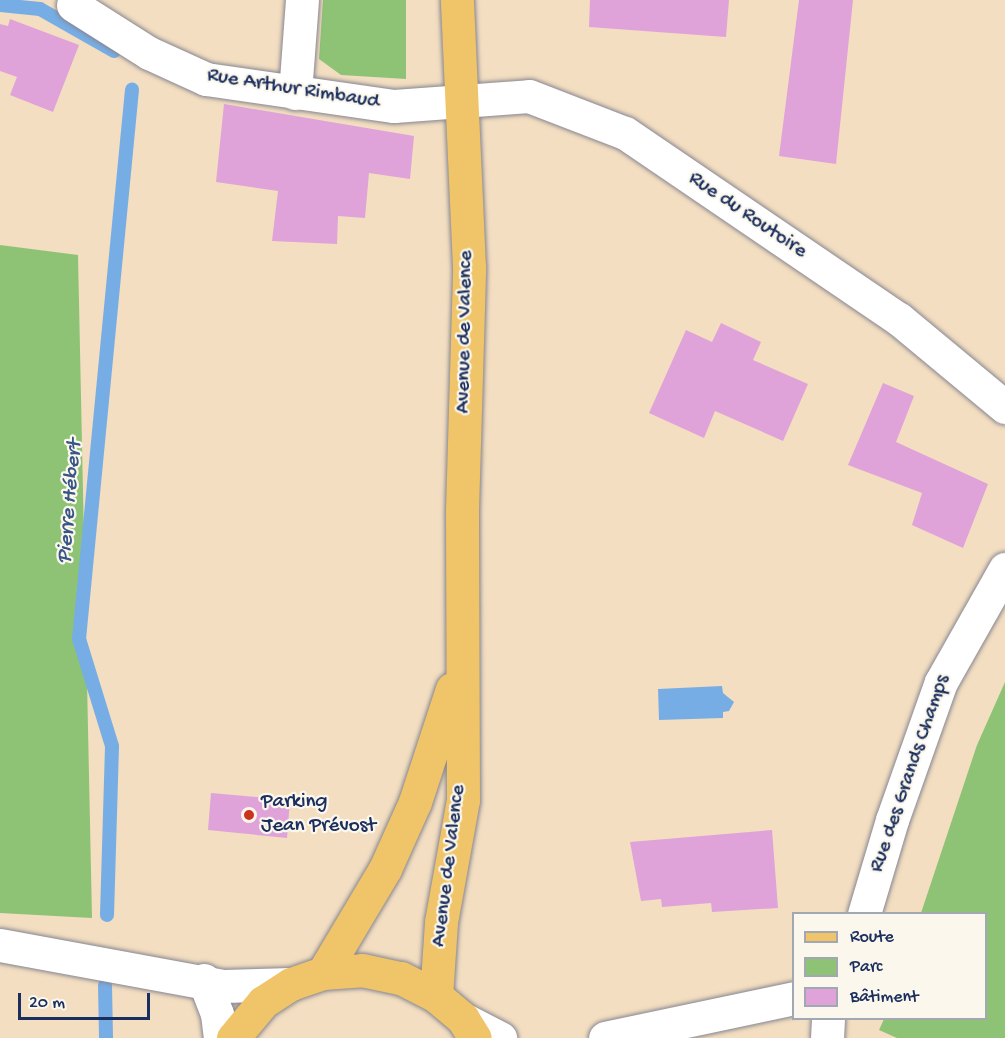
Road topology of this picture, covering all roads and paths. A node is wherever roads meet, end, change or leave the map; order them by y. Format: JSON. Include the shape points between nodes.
{"nodes":[{"id":1,"x":302,"y":0,"type":"edge"},
{"id":2,"x":457,"y":0,"type":"edge"},
{"id":3,"x":73,"y":5,"type":"dead end"},
{"id":4,"x":295,"y":93,"type":"junction"},
{"id":5,"x":459,"y":103,"type":"junction"},
{"id":6,"x":1005,"y":407,"type":"edge"},
{"id":7,"x":1002,"y":577,"type":"edge"},
{"id":8,"x":461,"y":665,"type":"junction"},
{"id":9,"x":865,"y":912,"type":"edge"},
{"id":10,"x":0,"y":945,"type":"edge"},
{"id":11,"x":323,"y":973,"type":"junction"},
{"id":12,"x":204,"y":980,"type":"junction"},
{"id":13,"x":291,"y":984,"type":"junction"},
{"id":14,"x":436,"y":996,"type":"junction"},
{"id":15,"x":792,"y":998,"type":"edge"},
{"id":16,"x":828,"y":1020,"type":"edge"},
{"id":17,"x":469,"y":1029,"type":"edge"},
{"id":18,"x":220,"y":1038,"type":"edge"},
{"id":19,"x":233,"y":1038,"type":"edge"},
{"id":20,"x":500,"y":1038,"type":"edge"},
{"id":21,"x":605,"y":1038,"type":"edge"},
{"id":22,"x":827,"y":1038,"type":"edge"}],
"edges":[{"from":1,"to":4,"type":"street"},
{"from":2,"to":5,"type":"main road","name":"Avenue de Valence"},
{"from":3,"to":4,"type":"street","name":"Rue Arthur Rimbaud","via":[[149,53],[206,79]]},
{"from":4,"to":5,"type":"street","name":"Rue Arthur Rimbaud","via":[[394,106]]},
{"from":5,"to":6,"type":"street","name":"Rue du Routoire","via":[[528,96],[625,133],[899,320]]},
{"from":5,"to":8,"type":"main road","name":"Avenue de Valence","via":[[469,267]]},
{"from":7,"to":9,"type":"street","name":"Rue des Grands Champs","via":[[941,682],[891,820]]},
{"from":8,"to":11,"type":"main road","name":"Avenue de Valence","via":[[415,802],[385,868]]},
{"from":8,"to":14,"type":"main road","name":"Avenue de Valence","via":[[463,800],[441,922]]},
{"from":10,"to":12,"type":"street"},
{"from":11,"to":13,"type":"main road"},
{"from":11,"to":14,"type":"main road","via":[[362,970],[382,974],[401,978]]},
{"from":12,"to":13,"type":"street","via":[[224,986]]},
{"from":12,"to":18,"type":"street","via":[[217,1014]]},
{"from":13,"to":19,"type":"main road","via":[[263,1002]]},
{"from":14,"to":17,"type":"main road"},
{"from":15,"to":21,"type":"street"},
{"from":16,"to":22,"type":"street"},
{"from":17,"to":20,"type":"street"}]}
